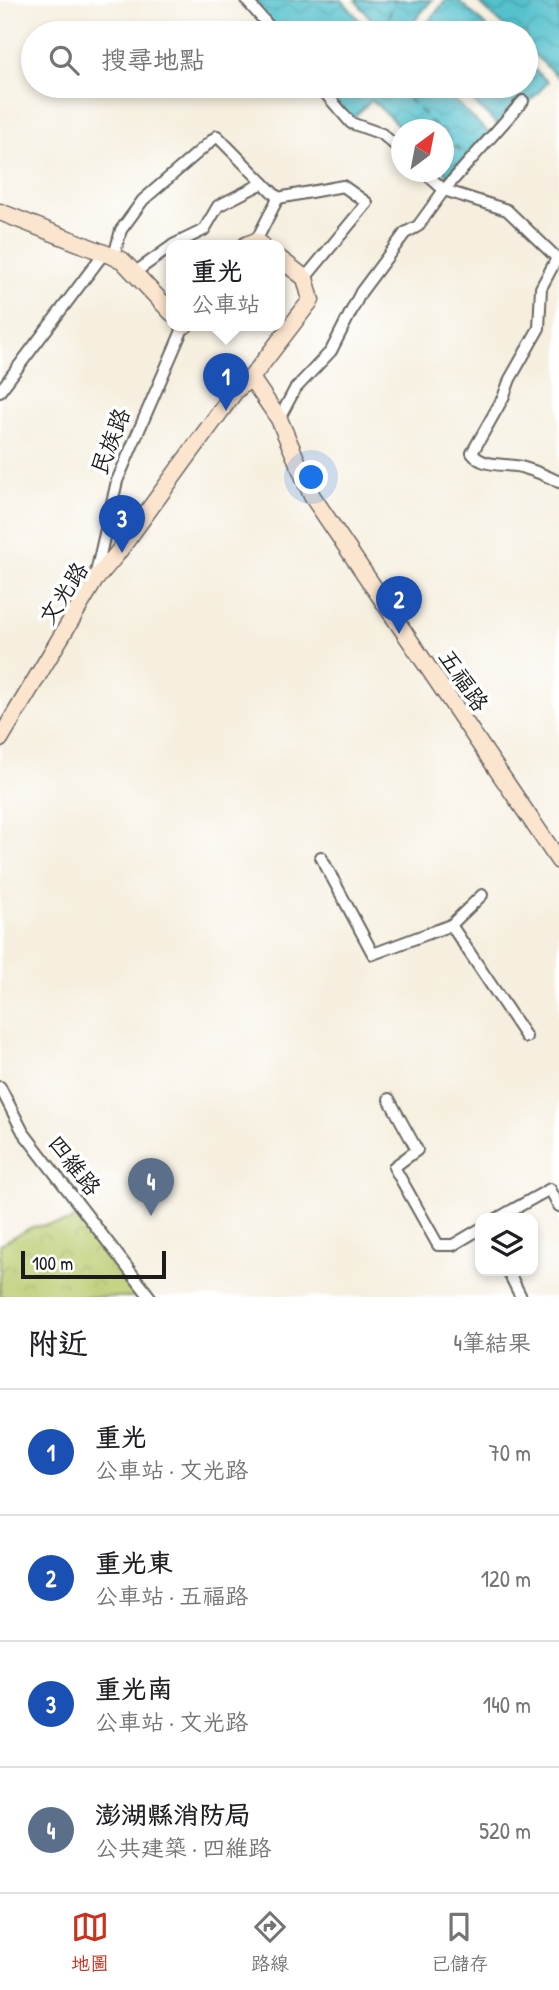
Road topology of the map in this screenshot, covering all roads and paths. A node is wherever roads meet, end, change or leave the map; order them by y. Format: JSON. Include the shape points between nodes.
{"nodes":[{"id":1,"x":246,"y":0,"type":"edge"},
{"id":2,"x":264,"y":21,"type":"edge"},
{"id":3,"x":329,"y":98,"type":"edge"},
{"id":4,"x":523,"y":101,"type":"dead end"},
{"id":5,"x":391,"y":142,"type":"edge"},
{"id":6,"x":435,"y":182,"type":"edge"},
{"id":7,"x":263,"y":183,"type":"junction"},
{"id":8,"x":444,"y":190,"type":"junction"},
{"id":9,"x":278,"y":198,"type":"junction"},
{"id":10,"x":0,"y":212,"type":"edge"},
{"id":11,"x":183,"y":240,"type":"edge"},
{"id":12,"x":256,"y":240,"type":"edge"},
{"id":13,"x":166,"y":249,"type":"edge"},
{"id":14,"x":109,"y":254,"type":"junction"},
{"id":15,"x":558,"y":259,"type":"edge"},
{"id":16,"x":285,"y":263,"type":"edge"},
{"id":17,"x":134,"y":273,"type":"junction"},
{"id":18,"x":305,"y":278,"type":"junction"},
{"id":19,"x":166,"y":307,"type":"edge"},
{"id":20,"x":182,"y":331,"type":"edge"},
{"id":21,"x":251,"y":378,"type":"junction"},
{"id":22,"x":0,"y":391,"type":"edge"},
{"id":23,"x":279,"y":419,"type":"junction"},
{"id":24,"x":559,"y":482,"type":"edge"},
{"id":25,"x":95,"y":580,"type":"junction"},
{"id":26,"x":0,"y":739,"type":"edge"},
{"id":27,"x":321,"y":857,"type":"dead end"},
{"id":28,"x":559,"y":861,"type":"edge"},
{"id":29,"x":482,"y":895,"type":"dead end"},
{"id":30,"x":451,"y":925,"type":"junction"},
{"id":31,"x":526,"y":1037,"type":"dead end"},
{"id":32,"x":0,"y":1087,"type":"edge"},
{"id":33,"x":389,"y":1099,"type":"dead end"},
{"id":34,"x":559,"y":1206,"type":"edge"},
{"id":35,"x":508,"y":1213,"type":"edge"},
{"id":36,"x":475,"y":1232,"type":"edge"},
{"id":37,"x":510,"y":1276,"type":"edge"},
{"id":38,"x":150,"y":1297,"type":"edge"},
{"id":39,"x":521,"y":1297,"type":"edge"}],
"edges":[{"from":1,"to":2,"type":"street"},
{"from":3,"to":5,"type":"street","via":[[351,123]]},
{"from":4,"to":8,"type":"street"},
{"from":6,"to":8,"type":"street"},
{"from":7,"to":9,"type":"street"},
{"from":7,"to":11,"type":"street","via":[[218,206],[204,230]]},
{"from":7,"to":14,"type":"street","via":[[217,136],[143,200]]},
{"from":8,"to":15,"type":"street","via":[[507,210]]},
{"from":8,"to":23,"type":"street","via":[[361,292],[331,351],[295,389]]},
{"from":9,"to":12,"type":"street"},
{"from":9,"to":18,"type":"street","via":[[343,186],[368,203]]},
{"from":10,"to":14,"type":"street"},
{"from":13,"to":17,"type":"street"},
{"from":14,"to":17,"type":"street"},
{"from":14,"to":22,"type":"street"},
{"from":15,"to":24,"type":"street","via":[[541,288],[540,328],[472,453],[486,463],[516,466]]},
{"from":16,"to":18,"type":"street"},
{"from":17,"to":19,"type":"street"},
{"from":18,"to":21,"type":"street","name":"文光路","via":[[311,300]]},
{"from":20,"to":25,"type":"street","name":"民族路","via":[[117,481]]},
{"from":21,"to":23,"type":"street","name":"五福路"},
{"from":21,"to":25,"type":"street","name":"文光路","via":[[236,390]]},
{"from":23,"to":28,"type":"street","name":"五福路","via":[[312,496]]},
{"from":25,"to":26,"type":"street","name":"文光路"},
{"from":27,"to":30,"type":"street","via":[[373,954]]},
{"from":29,"to":30,"type":"street"},
{"from":30,"to":31,"type":"street"},
{"from":32,"to":38,"type":"street","name":"四維路","via":[[23,1132]]},
{"from":33,"to":36,"type":"street","via":[[417,1150],[394,1167],[438,1245],[453,1245]]},
{"from":34,"to":35,"type":"street","via":[[550,1189]]},
{"from":37,"to":39,"type":"street"}]}
